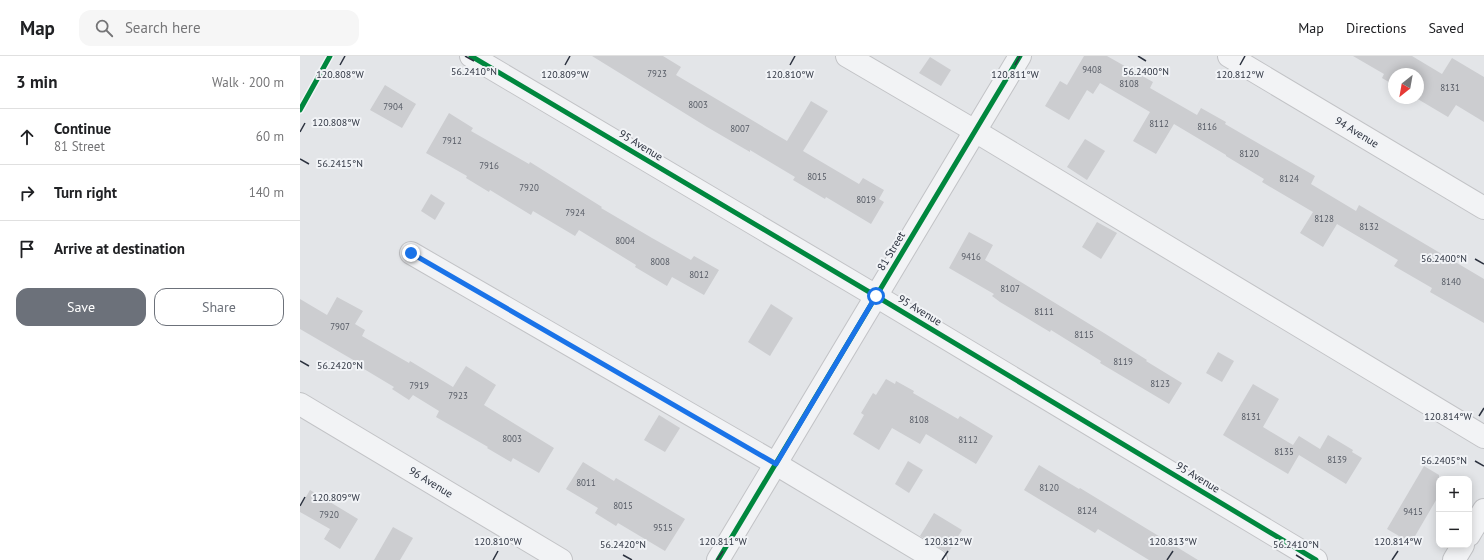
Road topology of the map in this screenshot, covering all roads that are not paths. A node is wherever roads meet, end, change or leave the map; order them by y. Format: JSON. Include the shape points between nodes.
{"nodes":[{"id":1,"x":470,"y":56,"type":"edge"},
{"id":2,"x":847,"y":56,"type":"edge"},
{"id":3,"x":1020,"y":56,"type":"edge"},
{"id":4,"x":1229,"y":56,"type":"edge"},
{"id":5,"x":975,"y":131,"type":"junction"},
{"id":6,"x":1484,"y":208,"type":"edge"},
{"id":7,"x":411,"y":253,"type":"dead end"},
{"id":8,"x":876,"y":296,"type":"junction"},
{"id":9,"x":300,"y":404,"type":"edge"},
{"id":10,"x":1484,"y":437,"type":"edge"},
{"id":11,"x":776,"y":464,"type":"junction"},
{"id":12,"x":1484,"y":510,"type":"edge"},
{"id":13,"x":1472,"y":530,"type":"edge"},
{"id":14,"x":1461,"y":548,"type":"edge"},
{"id":15,"x":561,"y":560,"type":"edge"},
{"id":16,"x":718,"y":560,"type":"edge"},
{"id":17,"x":936,"y":560,"type":"edge"},
{"id":18,"x":1316,"y":560,"type":"edge"},
{"id":19,"x":1454,"y":560,"type":"edge"}],
"edges":[{"from":1,"to":8,"type":"street","name":"95 Avenue"},
{"from":2,"to":5,"type":"street"},
{"from":3,"to":5,"type":"street","name":"81 Street"},
{"from":4,"to":6,"type":"street","name":"94 Avenue"},
{"from":5,"to":8,"type":"street","name":"81 Street"},
{"from":5,"to":10,"type":"street"},
{"from":7,"to":11,"type":"street"},
{"from":8,"to":11,"type":"street","name":"81 Street"},
{"from":8,"to":18,"type":"street","name":"95 Avenue"},
{"from":9,"to":15,"type":"street","name":"96 Avenue"},
{"from":11,"to":16,"type":"street","name":"81 Street"},
{"from":11,"to":17,"type":"street"},
{"from":12,"to":13,"type":"street"},
{"from":14,"to":19,"type":"street"}]}
